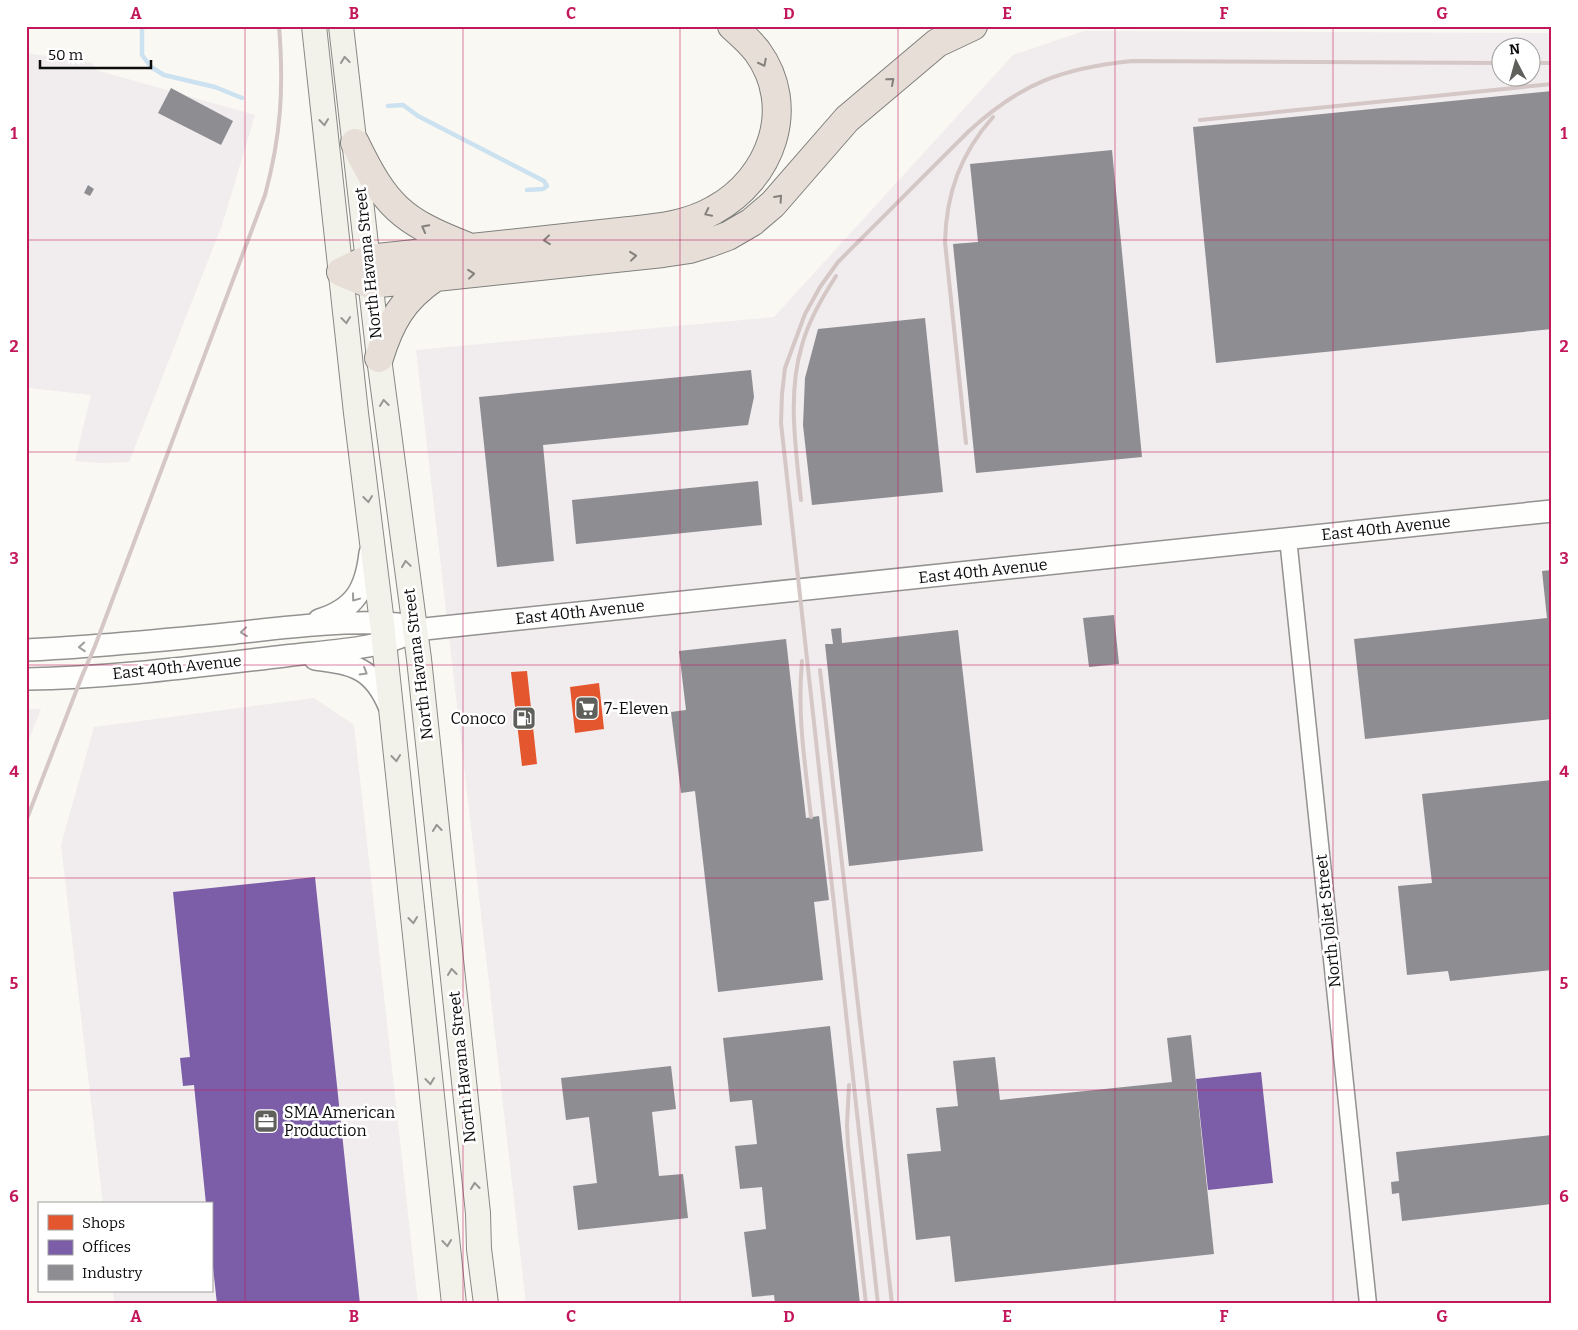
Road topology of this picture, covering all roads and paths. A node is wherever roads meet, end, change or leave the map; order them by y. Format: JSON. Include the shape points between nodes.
{"nodes":[{"id":1,"x":314,"y":26,"type":"edge"},
{"id":2,"x":341,"y":26,"type":"edge"},
{"id":3,"x":732,"y":26,"type":"edge"},
{"id":4,"x":973,"y":26,"type":"edge"},
{"id":5,"x":354,"y":143,"type":"junction"},
{"id":6,"x":470,"y":247,"type":"junction"},
{"id":7,"x":341,"y":272,"type":"junction"},
{"id":8,"x":369,"y":272,"type":"junction"},
{"id":9,"x":434,"y":278,"type":"junction"},
{"id":10,"x":379,"y":358,"type":"junction"},
{"id":11,"x":1552,"y":511,"type":"edge"},
{"id":12,"x":372,"y":535,"type":"junction"},
{"id":13,"x":1288,"y":538,"type":"junction"},
{"id":14,"x":292,"y":627,"type":"junction"},
{"id":15,"x":415,"y":630,"type":"junction"},
{"id":16,"x":383,"y":633,"type":"junction"},
{"id":17,"x":26,"y":650,"type":"edge"},
{"id":18,"x":282,"y":656,"type":"junction"},
{"id":19,"x":26,"y":679,"type":"edge"},
{"id":20,"x":391,"y":710,"type":"junction"},
{"id":21,"x":454,"y":1304,"type":"edge"},
{"id":22,"x":486,"y":1304,"type":"edge"},
{"id":23,"x":1368,"y":1304,"type":"edge"}],
"edges":[{"from":1,"to":7,"type":"main road","name":"North Havana Street","one_way":true},
{"from":5,"to":2,"type":"main road","name":"North Havana Street","one_way":true},
{"from":3,"to":6,"type":"highway","one_way":true,"via":[[757,51],[766,67],[776,99],[777,116],[766,158],[739,193],[713,211],[670,226]]},
{"from":9,"to":4,"type":"highway","one_way":true,"via":[[662,253],[690,249],[728,236],[773,204],[847,119],[906,68],[937,43]]},
{"from":6,"to":5,"type":"highway","one_way":true,"via":[[431,231],[398,210],[373,179]]},
{"from":5,"to":8,"type":"main road","name":"North Havana Street"},
{"from":6,"to":8,"type":"highway"},
{"from":7,"to":8,"type":"highway"},
{"from":7,"to":12,"type":"main road","name":"North Havana Street","one_way":true},
{"from":8,"to":9,"type":"highway"},
{"from":8,"to":10,"type":"main road","name":"North Havana Street"},
{"from":9,"to":10,"type":"highway","via":[[415,293],[396,315]]},
{"from":15,"to":10,"type":"main road","name":"North Havana Street","one_way":true},
{"from":11,"to":13,"type":"street","name":"East 40th Avenue"},
{"from":12,"to":14,"type":"street","one_way":true,"via":[[366,576],[354,600],[332,616]]},
{"from":12,"to":16,"type":"main road","name":"North Havana Street"},
{"from":13,"to":15,"type":"street","name":"East 40th Avenue"},
{"from":13,"to":23,"type":"street","name":"North Joliet Street"},
{"from":14,"to":16,"type":"street","name":"East 40th Avenue"},
{"from":14,"to":17,"type":"street","name":"East 40th Avenue","one_way":true},
{"from":15,"to":16,"type":"street","name":"East 40th Avenue","via":[[400,624]]},
{"from":22,"to":15,"type":"main road","name":"North Havana Street","one_way":true},
{"from":16,"to":18,"type":"street","name":"East 40th Avenue"},
{"from":16,"to":20,"type":"main road","name":"North Havana Street"},
{"from":18,"to":19,"type":"street","name":"East 40th Avenue","via":[[128,673]]},
{"from":18,"to":20,"type":"street","one_way":true,"via":[[347,664],[366,673],[379,686]]},
{"from":20,"to":21,"type":"main road","name":"North Havana Street","one_way":true}]}
